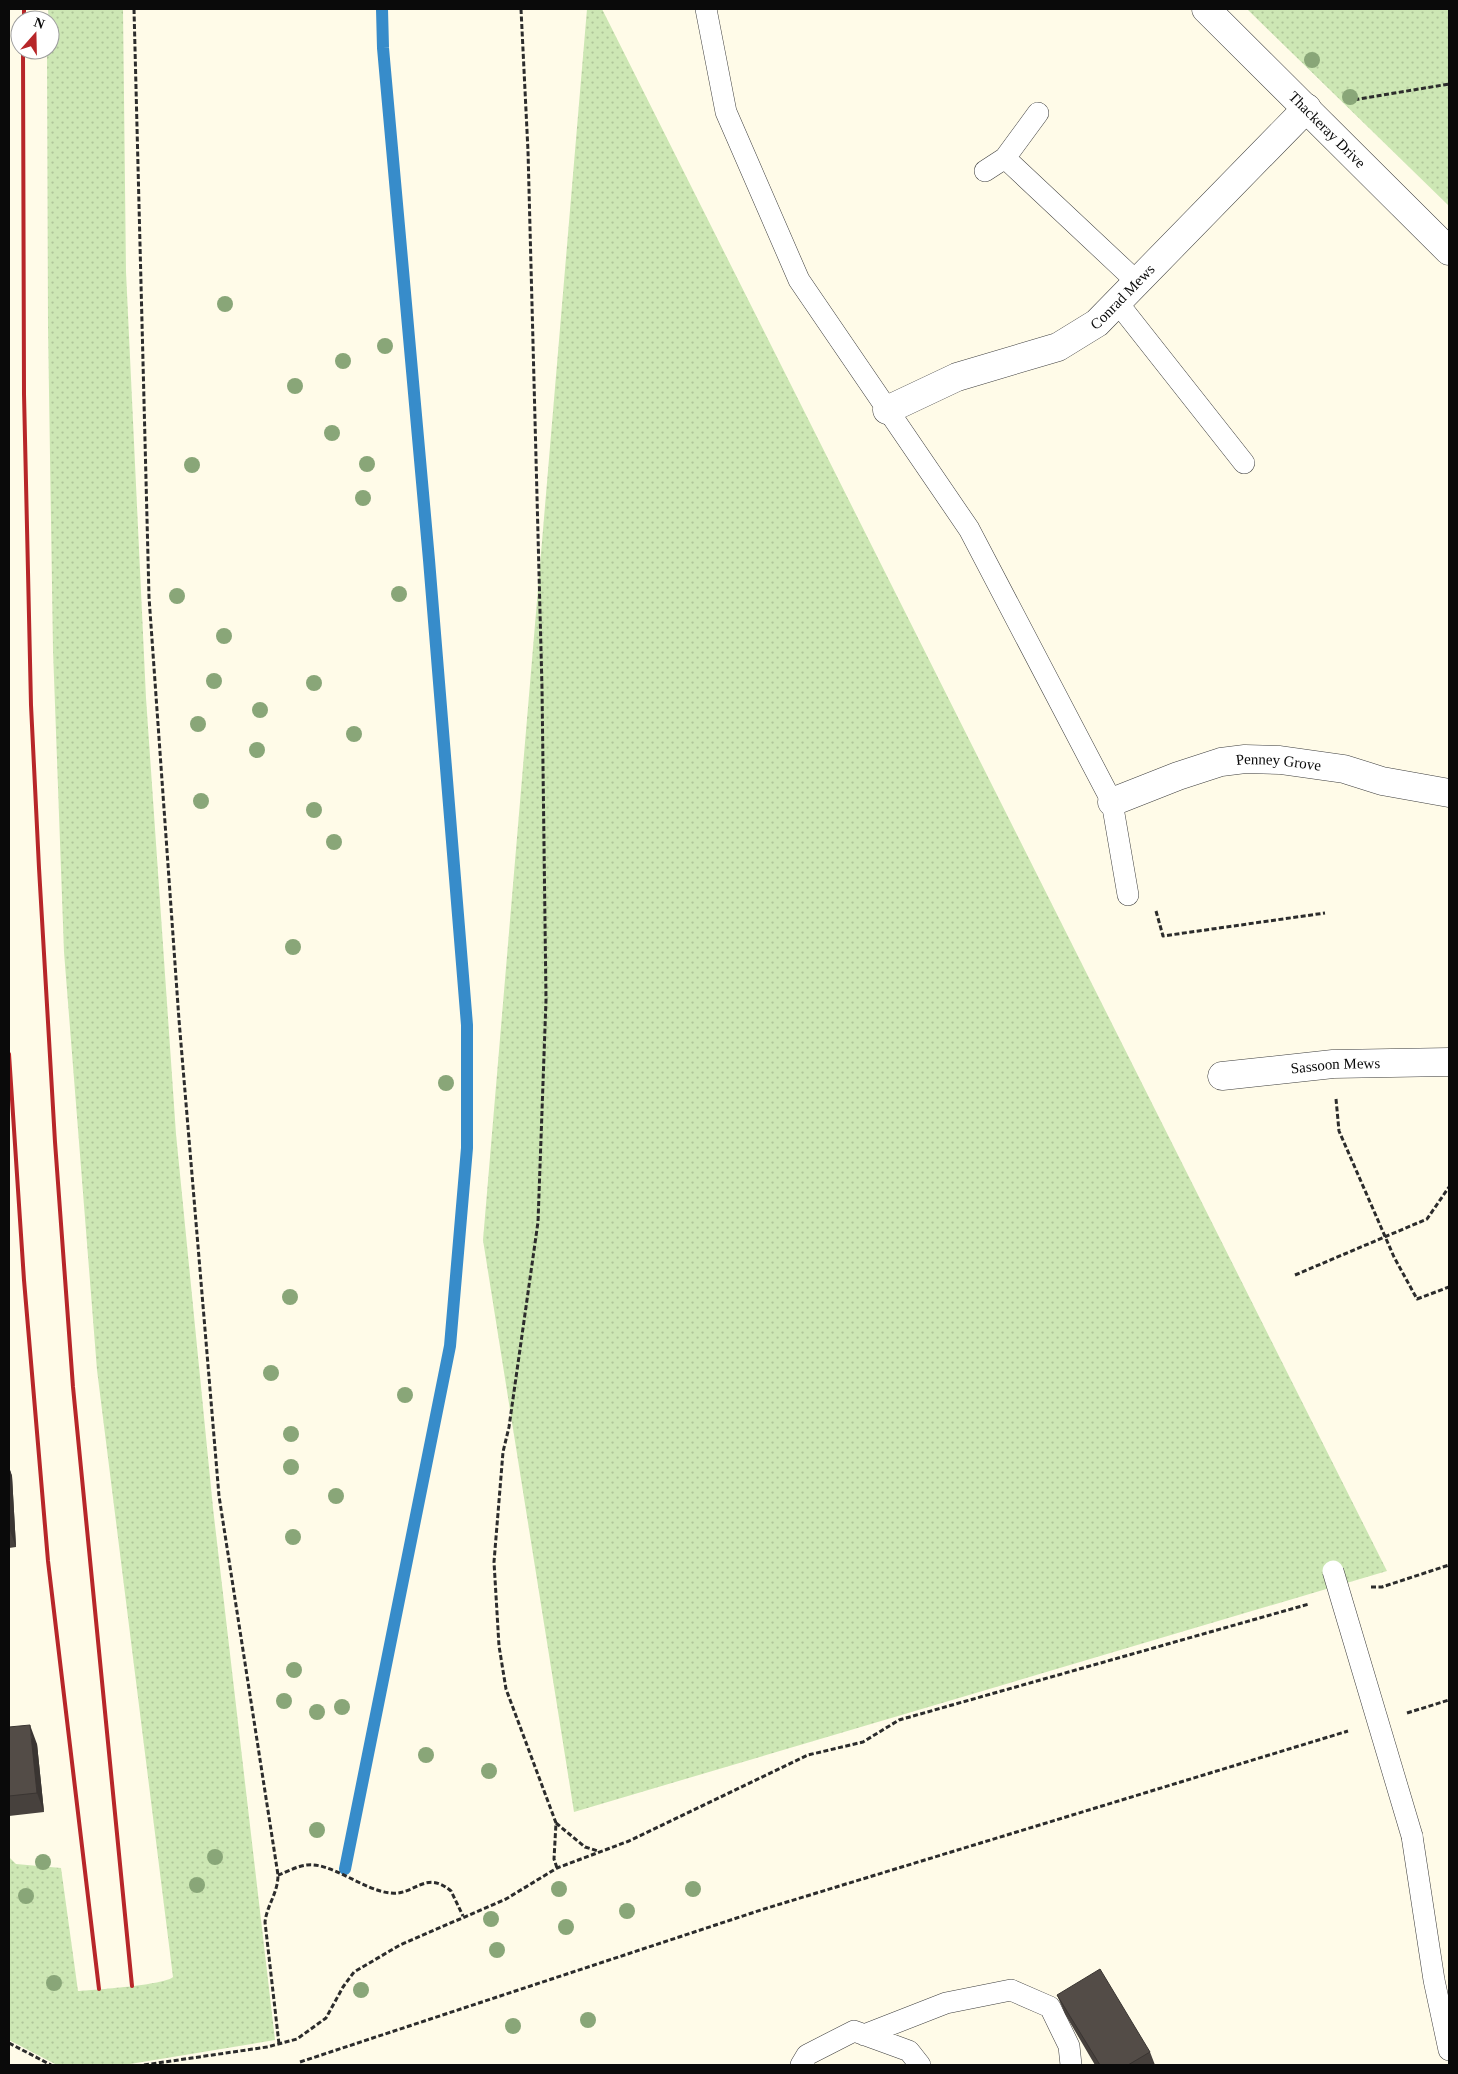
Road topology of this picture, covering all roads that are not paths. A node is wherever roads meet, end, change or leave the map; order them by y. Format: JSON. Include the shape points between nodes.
{"nodes":[{"id":1,"x":706,"y":9,"type":"edge"},
{"id":2,"x":1206,"y":9,"type":"edge"},
{"id":3,"x":1307,"y":108,"type":"junction"},
{"id":4,"x":1038,"y":113,"type":"dead end"},
{"id":5,"x":1005,"y":158,"type":"junction"},
{"id":6,"x":984,"y":171,"type":"dead end"},
{"id":7,"x":1449,"y":252,"type":"edge"},
{"id":8,"x":1136,"y":281,"type":"junction"},
{"id":9,"x":1116,"y":302,"type":"junction"},
{"id":10,"x":887,"y":410,"type":"junction"},
{"id":11,"x":1244,"y":463,"type":"dead end"},
{"id":12,"x":1449,"y":793,"type":"edge"},
{"id":13,"x":1112,"y":802,"type":"junction"},
{"id":14,"x":1128,"y":895,"type":"road end"},
{"id":15,"x":1449,"y":1062,"type":"edge"},
{"id":16,"x":1222,"y":1076,"type":"dead end"},
{"id":17,"x":1333,"y":1572,"type":"dead end"},
{"id":18,"x":864,"y":2035,"type":"junction"},
{"id":19,"x":1449,"y":2050,"type":"edge"},
{"id":20,"x":802,"y":2065,"type":"edge"},
{"id":21,"x":920,"y":2065,"type":"edge"},
{"id":22,"x":1071,"y":2065,"type":"edge"}],
"edges":[{"from":1,"to":10,"type":"lane","via":[[726,112],[799,280]]},
{"from":2,"to":3,"type":"street","name":"Thackeray Drive"},
{"from":3,"to":7,"type":"street","name":"Thackeray Drive"},
{"from":3,"to":8,"type":"street","name":"Conrad Mews"},
{"from":4,"to":5,"type":"lane"},
{"from":5,"to":6,"type":"lane"},
{"from":5,"to":8,"type":"lane"},
{"from":8,"to":9,"type":"street","name":"Conrad Mews"},
{"from":9,"to":10,"type":"street","name":"Conrad Mews","via":[[1097,323],[1058,347],[957,376]]},
{"from":9,"to":11,"type":"lane"},
{"from":10,"to":13,"type":"lane","via":[[969,529]]},
{"from":12,"to":13,"type":"street","name":"Penney Grove","via":[[1382,781],[1344,769],[1280,760],[1245,759],[1221,762]]},
{"from":13,"to":14,"type":"lane"},
{"from":15,"to":16,"type":"street","name":"Sassoon Mews","via":[[1334,1064]]},
{"from":17,"to":19,"type":"lane","bridge":true,"via":[[1412,1836],[1434,1980]]},
{"from":18,"to":20,"type":"lane","via":[[854,2031],[807,2055]]},
{"from":18,"to":21,"type":"lane","via":[[909,2051]]},
{"from":18,"to":22,"type":"lane","via":[[946,2003],[1011,1990],[1050,2007],[1069,2046]]}]}
